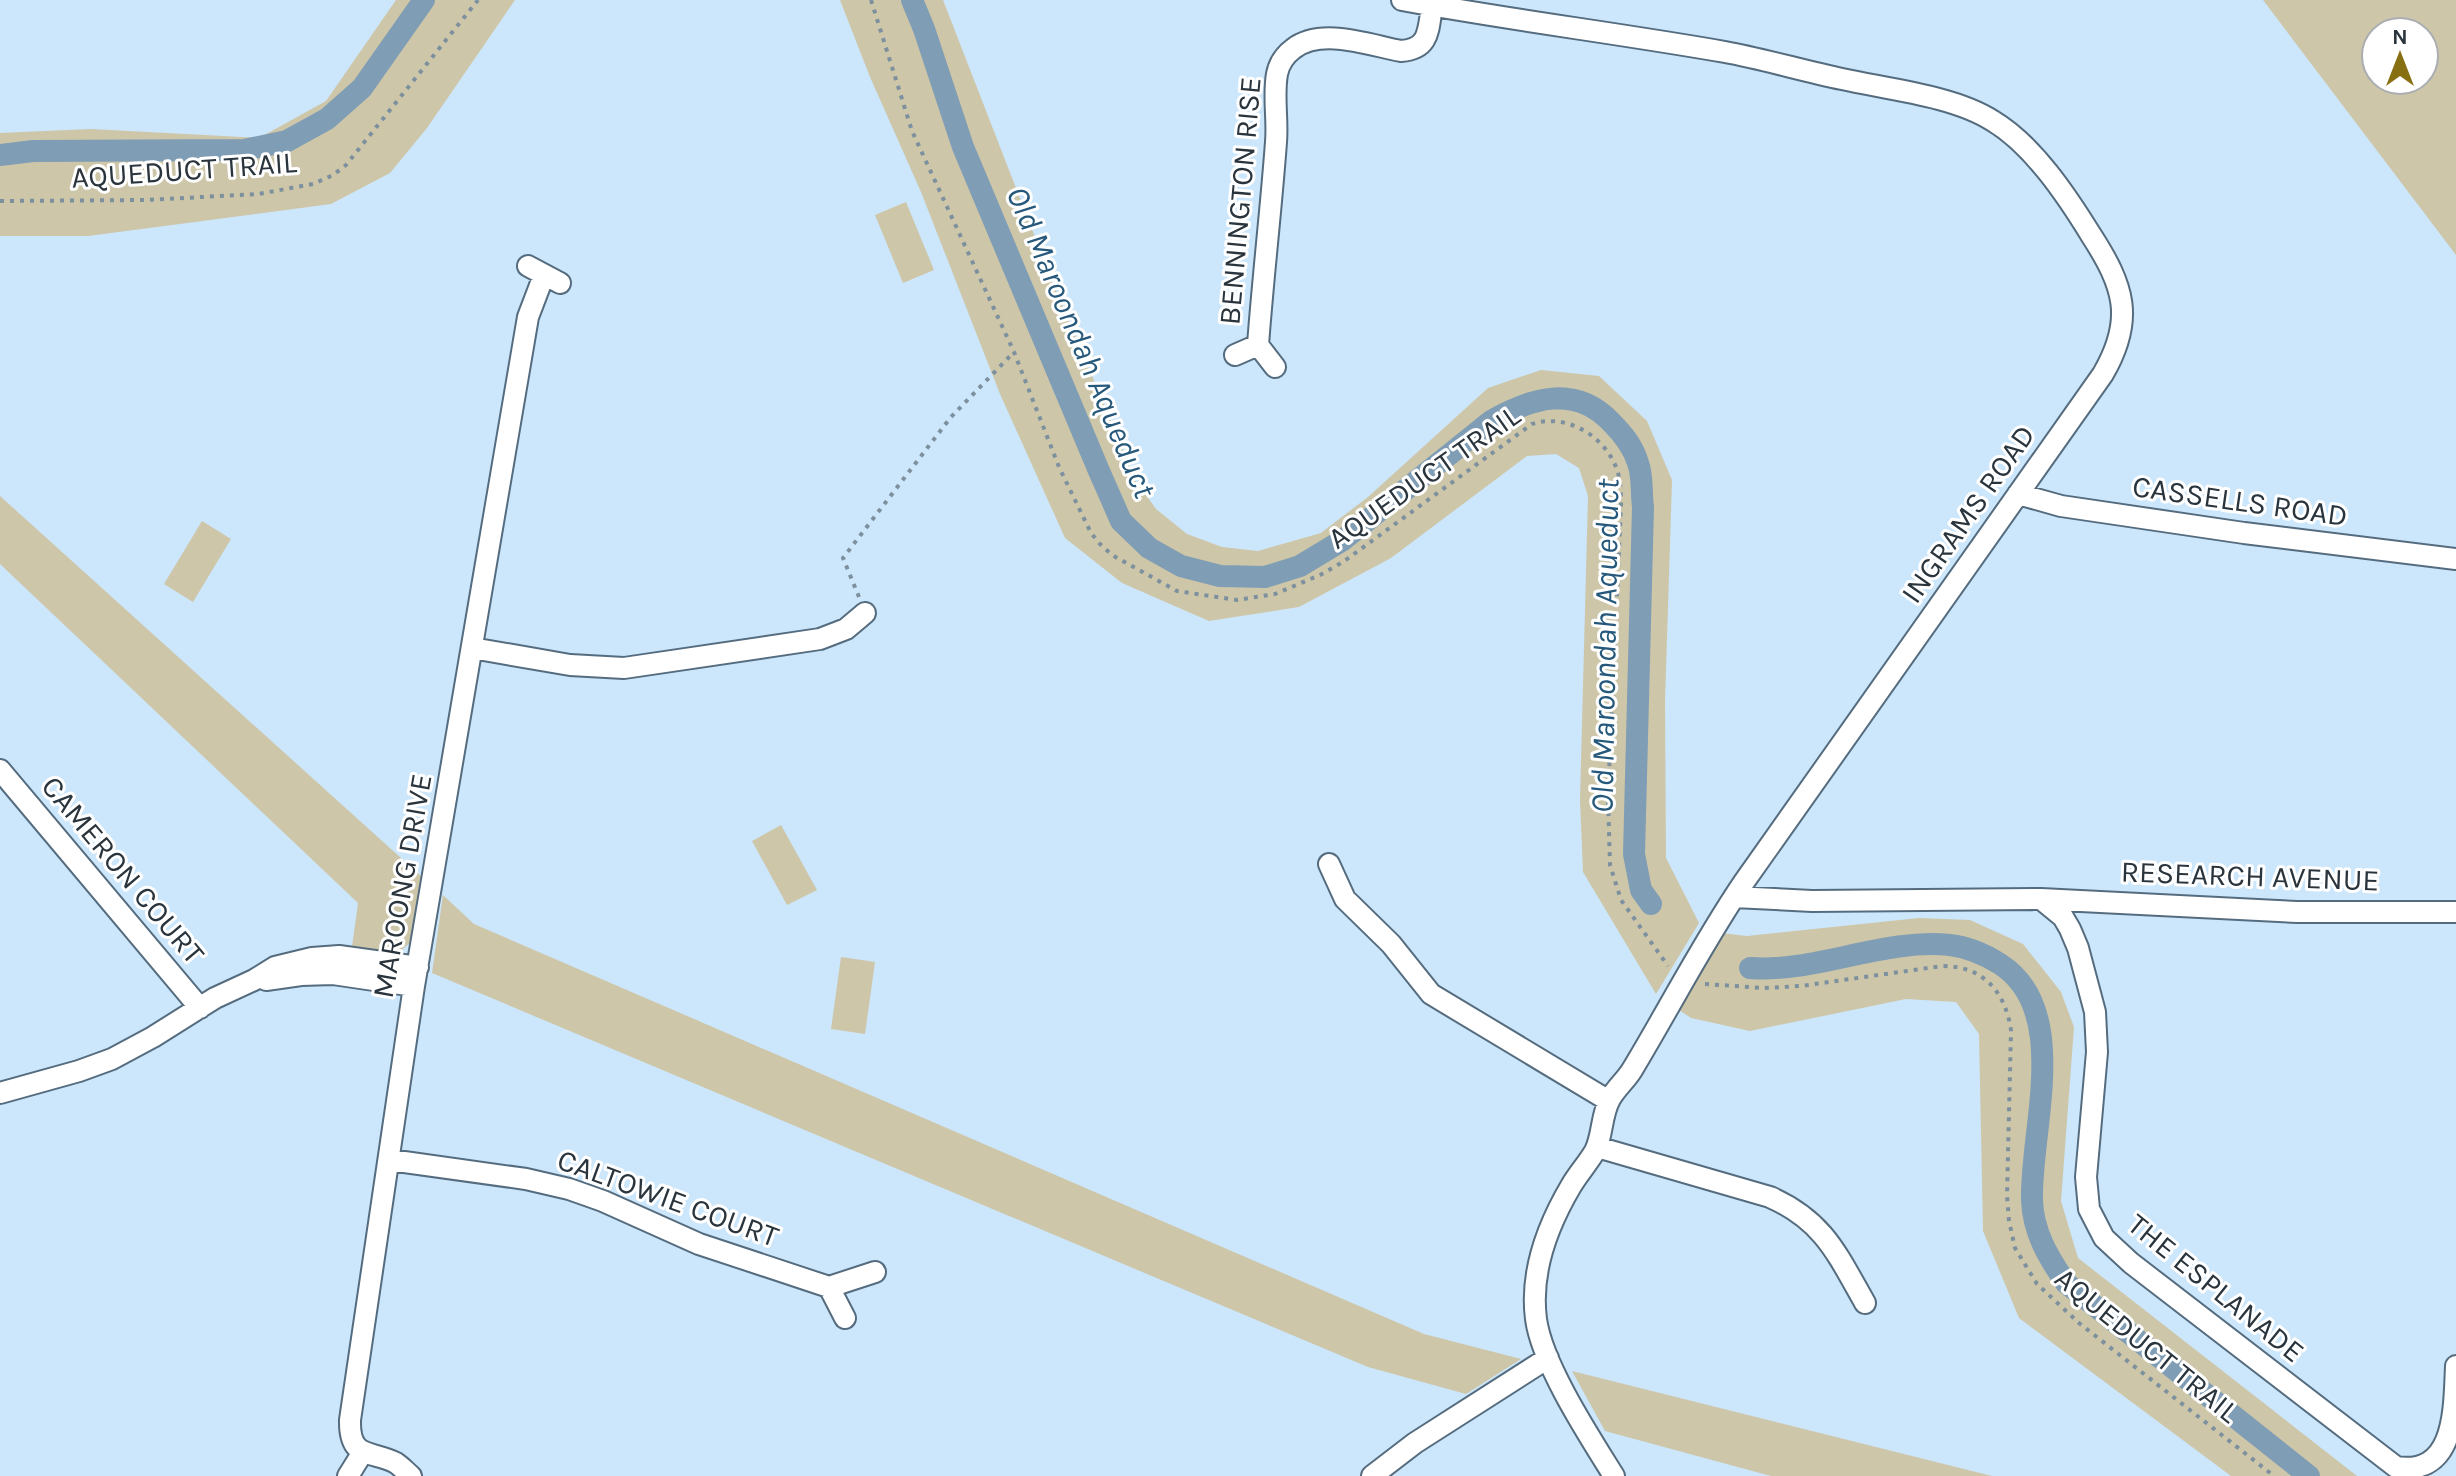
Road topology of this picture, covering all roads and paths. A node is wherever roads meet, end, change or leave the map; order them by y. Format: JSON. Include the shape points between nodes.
{"nodes":[{"id":1,"x":478,"y":0,"type":"edge"},
{"id":2,"x":871,"y":0,"type":"edge"},
{"id":3,"x":1402,"y":0,"type":"edge"},
{"id":4,"x":1432,"y":6,"type":"junction"},
{"id":5,"x":0,"y":201,"type":"edge"},
{"id":6,"x":544,"y":275,"type":"dead end"},
{"id":7,"x":1258,"y":345,"type":"junction"},
{"id":8,"x":1014,"y":352,"type":"junction"},
{"id":9,"x":1235,"y":355,"type":"dead end"},
{"id":10,"x":1275,"y":367,"type":"dead end"},
{"id":11,"x":2018,"y":494,"type":"junction"},
{"id":12,"x":2456,"y":559,"type":"edge"},
{"id":13,"x":865,"y":613,"type":"joint"},
{"id":14,"x":472,"y":648,"type":"junction"},
{"id":15,"x":0,"y":770,"type":"edge"},
{"id":16,"x":1329,"y":864,"type":"dead end"},
{"id":17,"x":1734,"y":897,"type":"junction"},
{"id":18,"x":2041,"y":899,"type":"junction"},
{"id":19,"x":2456,"y":912,"type":"edge"},
{"id":20,"x":416,"y":976,"type":"junction"},
{"id":21,"x":1681,"y":982,"type":"junction"},
{"id":22,"x":200,"y":1008,"type":"junction"},
{"id":23,"x":0,"y":1093,"type":"edge"},
{"id":24,"x":1609,"y":1101,"type":"junction"},
{"id":25,"x":1597,"y":1147,"type":"junction"},
{"id":26,"x":390,"y":1160,"type":"junction"},
{"id":27,"x":875,"y":1272,"type":"dead end"},
{"id":28,"x":829,"y":1287,"type":"junction"},
{"id":29,"x":1865,"y":1303,"type":"dead end"},
{"id":30,"x":845,"y":1318,"type":"dead end"},
{"id":31,"x":1548,"y":1358,"type":"junction"},
{"id":32,"x":2456,"y":1366,"type":"edge"},
{"id":33,"x":363,"y":1452,"type":"junction"},
{"id":34,"x":348,"y":1476,"type":"edge"},
{"id":35,"x":411,"y":1476,"type":"edge"},
{"id":36,"x":1372,"y":1476,"type":"edge"},
{"id":37,"x":1614,"y":1476,"type":"edge"},
{"id":38,"x":2274,"y":1476,"type":"edge"}],
"edges":[{"from":1,"to":5,"type":"path","name":"AQUEDUCT TRAIL","via":[[346,165],[313,184],[244,195]]},
{"from":2,"to":8,"type":"path","name":"AQUEDUCT TRAIL","via":[[912,131]]},
{"from":3,"to":4,"type":"street","name":"INGRAMS ROAD"},
{"from":4,"to":7,"type":"street","name":"BENNINGTON RISE","via":[[1427,34],[1412,50],[1320,38],[1305,42],[1283,60],[1276,85],[1277,138]]},
{"from":4,"to":11,"type":"street","name":"INGRAMS ROAD","via":[[1747,56],[1954,104],[1982,114],[2008,132],[2064,195],[2102,252],[2123,308],[2117,347],[2103,374]]},
{"from":6,"to":14,"type":"street","name":"MAROONG DRIVE","via":[[528,317]]},
{"from":7,"to":9,"type":"street","name":"BENNINGTON RISE"},
{"from":7,"to":10,"type":"street","name":"BENNINGTON RISE"},
{"from":8,"to":13,"type":"path","via":[[951,417],[843,558]]},
{"from":8,"to":21,"type":"path","name":"AQUEDUCT TRAIL","via":[[1091,533],[1112,555],[1163,585],[1196,595],[1257,598],[1320,575],[1532,424],[1543,420],[1575,425],[1602,446],[1617,470],[1621,506],[1608,795],[1610,865],[1621,900]]},
{"from":11,"to":12,"type":"street","name":"CASSELLS ROAD","via":[[2061,506],[2228,531]]},
{"from":11,"to":17,"type":"street","name":"INGRAMS ROAD"},
{"from":13,"to":14,"type":"street","via":[[846,629],[820,639],[643,667],[590,667]]},
{"from":14,"to":20,"type":"street","name":"MAROONG DRIVE"},
{"from":15,"to":22,"type":"street","name":"CAMERON COURT"},
{"from":16,"to":24,"type":"street","via":[[1345,899],[1431,994]]},
{"from":17,"to":18,"type":"street"},
{"from":17,"to":21,"type":"street","name":"INGRAMS ROAD"},
{"from":18,"to":19,"type":"street","name":"RESEARCH AVENUE","via":[[2297,912]]},
{"from":18,"to":32,"type":"street","name":"THE ESPLANADE","via":[[2070,929],[2095,1012],[2097,1052],[2086,1177],[2089,1209],[2104,1238],[2396,1467],[2429,1471],[2443,1461],[2451,1442]]},
{"from":20,"to":22,"type":"street","via":[[333,974],[254,980]]},
{"from":20,"to":26,"type":"street","name":"MAROONG DRIVE"},
{"from":21,"to":24,"type":"street","name":"INGRAMS ROAD"},
{"from":21,"to":38,"type":"path","name":"AQUEDUCT TRAIL","via":[[1801,986],[1942,966],[1964,969],[1986,981],[2006,1005],[2011,1030],[2007,1209],[2020,1258],[2037,1284],[2079,1323]]},
{"from":22,"to":23,"type":"street","via":[[112,1059]]},
{"from":24,"to":25,"type":"street","name":"INGRAMS ROAD"},
{"from":25,"to":29,"type":"street","via":[[1789,1206],[1823,1233]]},
{"from":25,"to":31,"type":"street","name":"INGRAMS ROAD","via":[[1564,1199],[1539,1264],[1534,1306]]},
{"from":26,"to":28,"type":"street","name":"CALTOWIE COURT","via":[[569,1189],[699,1244]]},
{"from":26,"to":33,"type":"street","name":"MAROONG DRIVE","via":[[350,1420],[351,1436]]},
{"from":27,"to":28,"type":"street"},
{"from":28,"to":30,"type":"street"},
{"from":31,"to":36,"type":"street"},
{"from":31,"to":37,"type":"street","name":"INGRAMS ROAD"},
{"from":33,"to":34,"type":"street"},
{"from":33,"to":35,"type":"street","via":[[394,1462]]}]}
